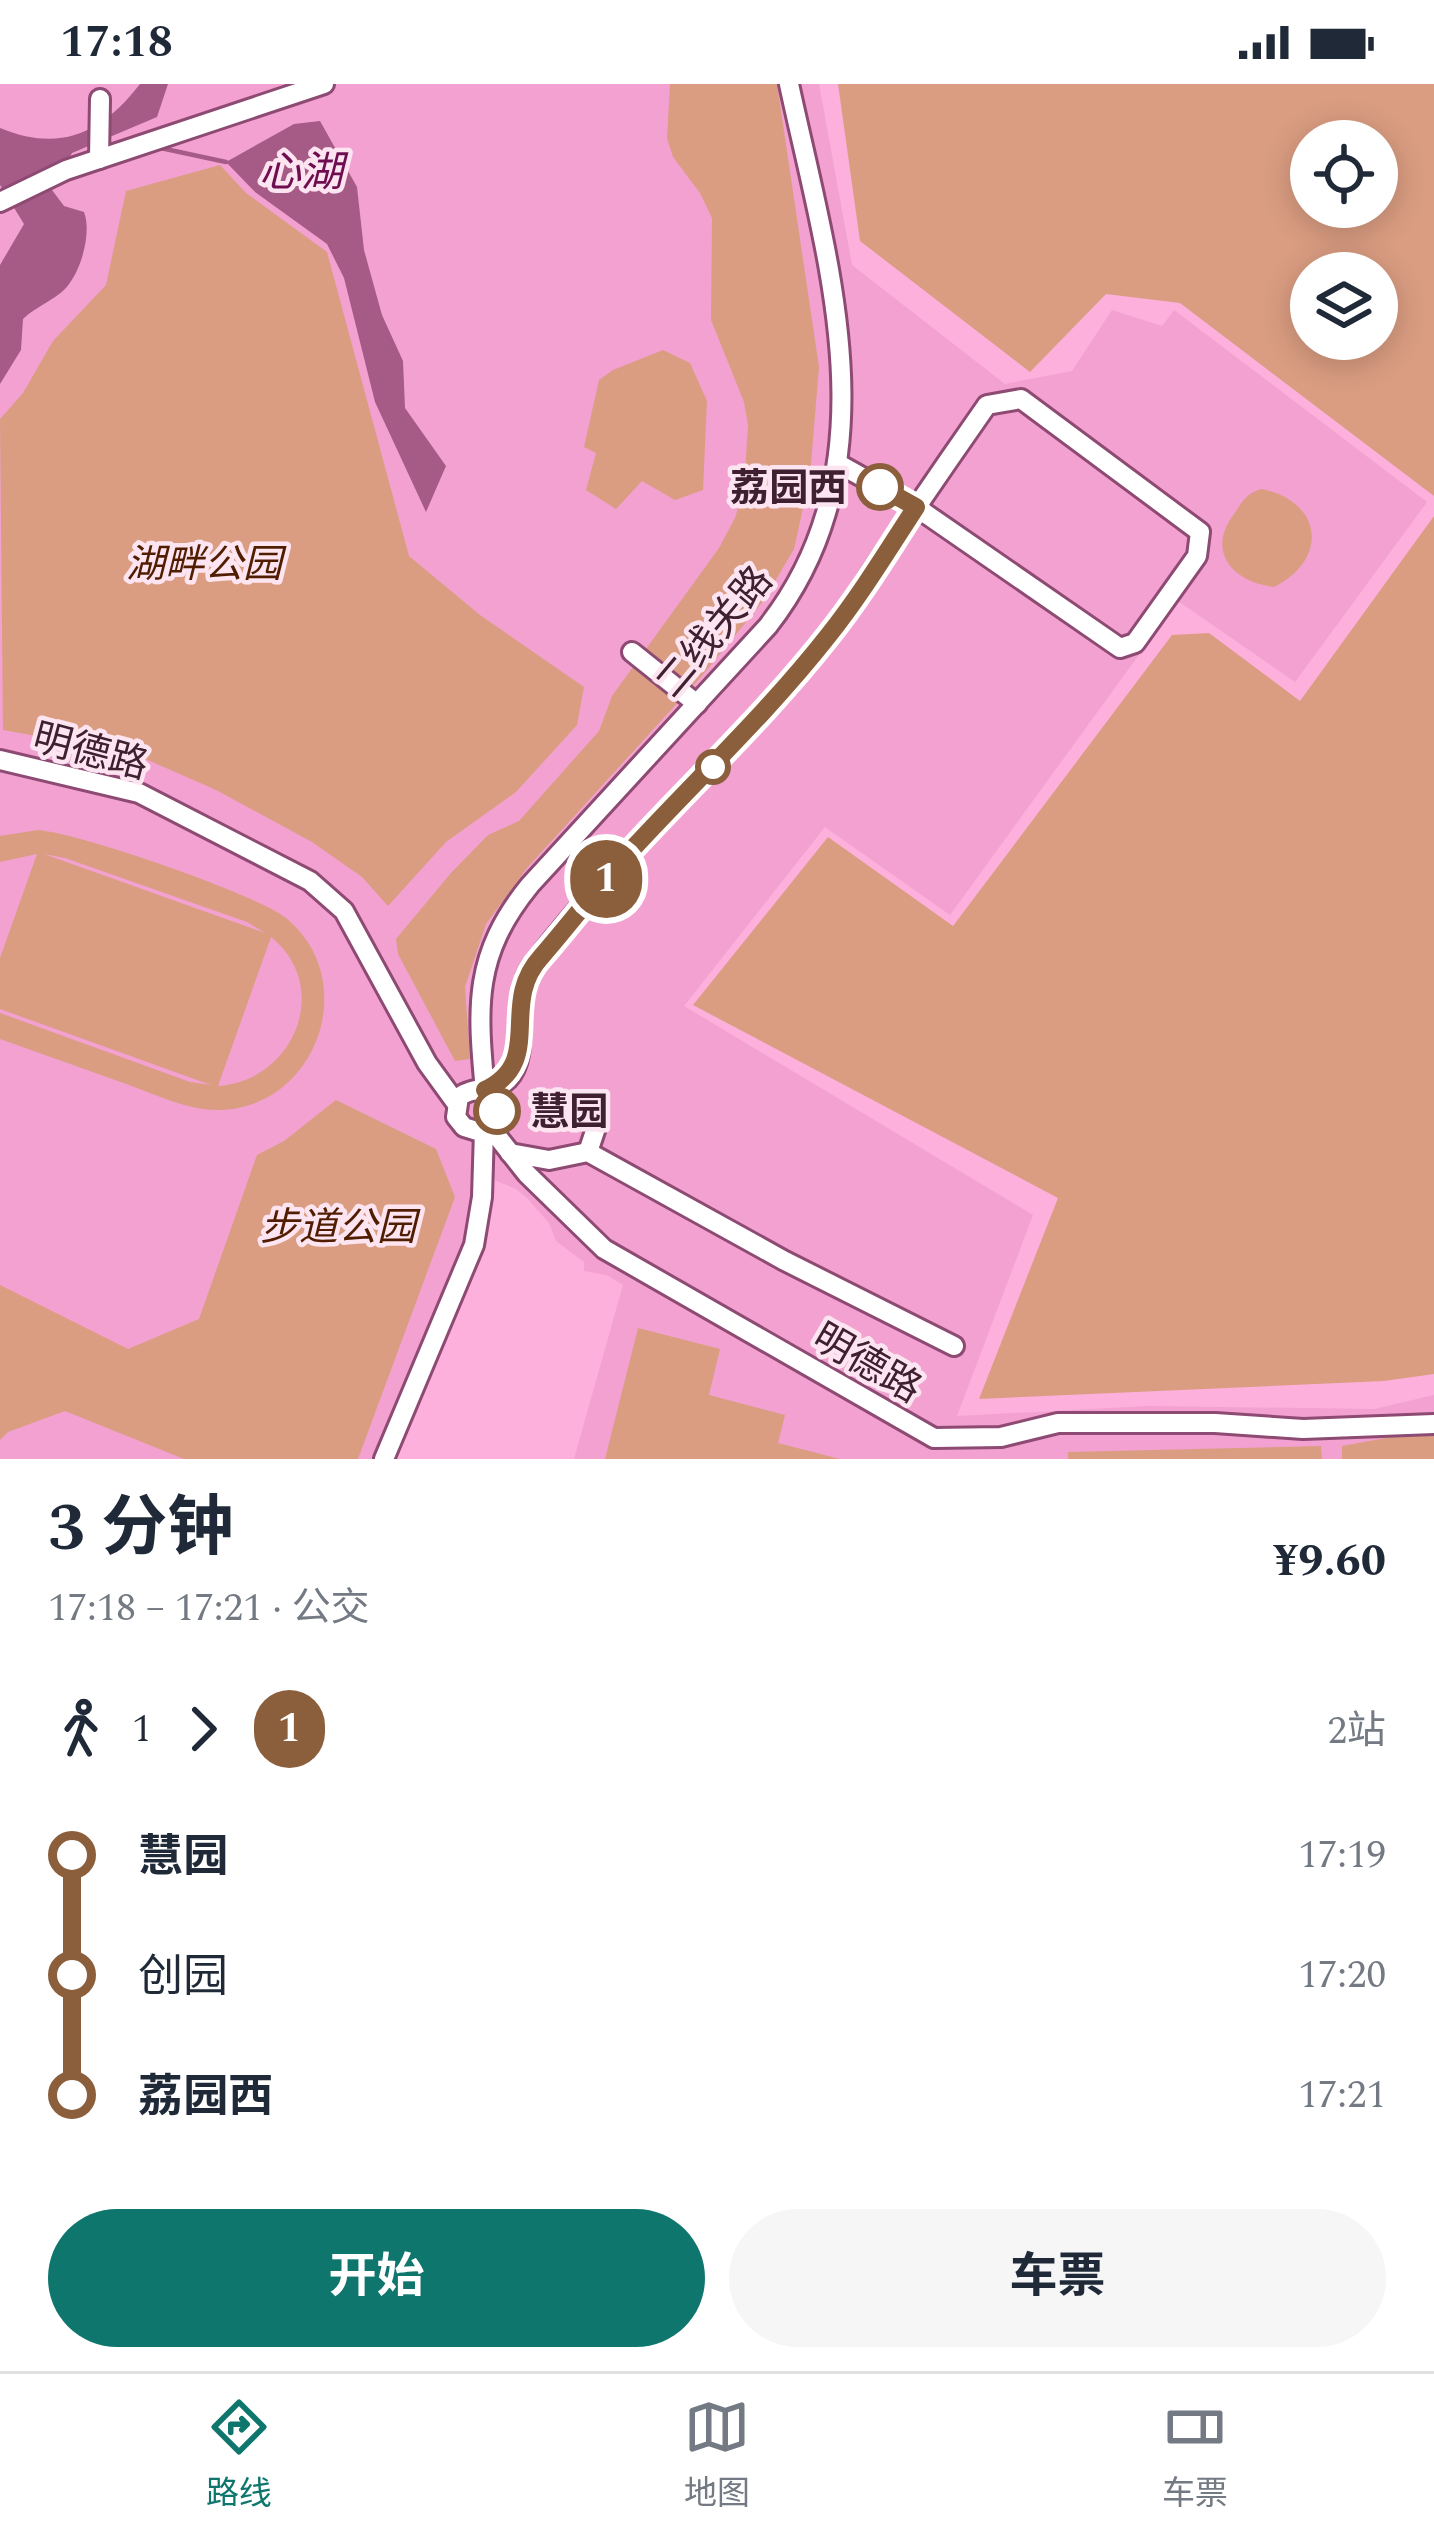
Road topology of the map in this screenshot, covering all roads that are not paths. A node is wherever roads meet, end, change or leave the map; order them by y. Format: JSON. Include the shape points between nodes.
{"nodes":[{"id":1,"x":260,"y":84,"type":"edge"},
{"id":2,"x":324,"y":84,"type":"edge"},
{"id":3,"x":789,"y":84,"type":"edge"},
{"id":4,"x":100,"y":99,"type":"dead end"},
{"id":5,"x":268,"y":105,"type":"junction"},
{"id":6,"x":100,"y":159,"type":"junction"},
{"id":7,"x":0,"y":202,"type":"edge"},
{"id":8,"x":837,"y":464,"type":"junction"},
{"id":9,"x":916,"y":507,"type":"junction"},
{"id":10,"x":632,"y":652,"type":"dead end"},
{"id":11,"x":697,"y":704,"type":"junction"},
{"id":12,"x":0,"y":760,"type":"edge"},
{"id":13,"x":485,"y":1090,"type":"junction"},
{"id":14,"x":456,"y":1103,"type":"junction"},
{"id":15,"x":597,"y":1125,"type":"dead end"},
{"id":16,"x":486,"y":1128,"type":"junction"},
{"id":17,"x":588,"y":1152,"type":"junction"},
{"id":18,"x":510,"y":1153,"type":"junction"},
{"id":19,"x":954,"y":1346,"type":"dead end"},
{"id":20,"x":1434,"y":1424,"type":"edge"},
{"id":21,"x":384,"y":1459,"type":"edge"}],
"edges":[{"from":1,"to":5,"type":"street"},
{"from":2,"to":5,"type":"street"},
{"from":3,"to":8,"type":"street","name":"二线关路","via":[[840,335]]},
{"from":4,"to":6,"type":"street"},
{"from":5,"to":6,"type":"street"},
{"from":6,"to":7,"type":"street"},
{"from":8,"to":9,"type":"street"},
{"from":8,"to":11,"type":"street","name":"二线关路","via":[[822,530],[797,586]]},
{"from":9,"to":9,"type":"street","via":[[1120,648],[1135,643],[1196,556],[1200,532],[1021,399],[987,405]]},
{"from":9,"to":13,"type":"street","via":[[829,635],[529,969],[517,1061],[507,1080]]},
{"from":10,"to":11,"type":"street"},
{"from":11,"to":13,"type":"street","name":"二线关路","via":[[510,914],[479,992]]},
{"from":12,"to":14,"type":"street","name":"明德路","via":[[140,793],[310,881],[344,911]]},
{"from":13,"to":14,"type":"street","via":[[469,1090]]},
{"from":13,"to":16,"type":"street","via":[[497,1108]]},
{"from":14,"to":16,"type":"street","via":[[459,1123]]},
{"from":15,"to":17,"type":"street"},
{"from":16,"to":18,"type":"street","name":"明德路"},
{"from":16,"to":21,"type":"street","via":[[474,1245]]},
{"from":17,"to":18,"type":"street","via":[[548,1160]]},
{"from":17,"to":19,"type":"street"},
{"from":18,"to":20,"type":"street","name":"明德路","via":[[620,1260],[934,1438],[1001,1438],[1058,1423]]}]}
